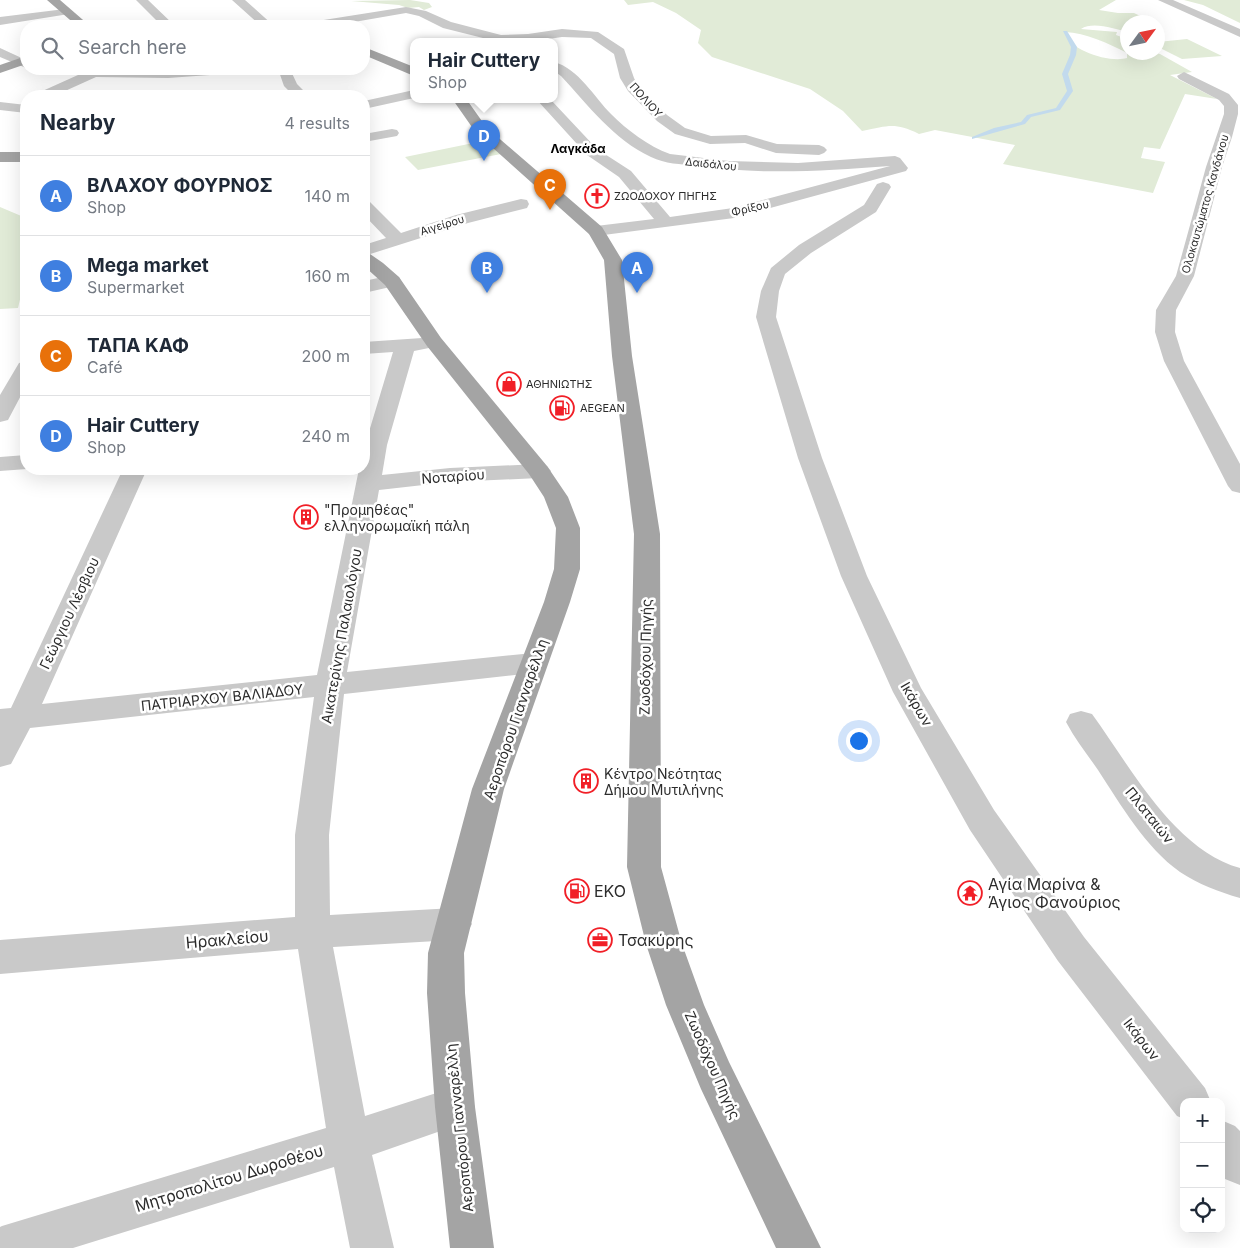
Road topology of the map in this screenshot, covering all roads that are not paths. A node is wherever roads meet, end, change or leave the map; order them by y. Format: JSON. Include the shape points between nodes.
{"nodes":[{"id":1,"x":53,"y":0,"type":"edge"},
{"id":2,"x":142,"y":0,"type":"edge"},
{"id":3,"x":238,"y":0,"type":"edge"},
{"id":4,"x":1164,"y":0,"type":"edge"},
{"id":5,"x":439,"y":6,"type":"dead end"},
{"id":6,"x":65,"y":12,"type":"junction"},
{"id":7,"x":422,"y":13,"type":"junction"},
{"id":8,"x":76,"y":20,"type":"edge"},
{"id":9,"x":163,"y":20,"type":"edge"},
{"id":10,"x":266,"y":20,"type":"edge"},
{"id":11,"x":345,"y":20,"type":"edge"},
{"id":12,"x":0,"y":21,"type":"edge"},
{"id":13,"x":1240,"y":33,"type":"edge"},
{"id":14,"x":498,"y":38,"type":"edge"},
{"id":15,"x":528,"y":38,"type":"edge"},
{"id":16,"x":0,"y":52,"type":"edge"},
{"id":17,"x":370,"y":54,"type":"edge"},
{"id":18,"x":20,"y":60,"type":"edge"},
{"id":19,"x":20,"y":63,"type":"edge"},
{"id":20,"x":558,"y":68,"type":"edge"},
{"id":21,"x":0,"y":69,"type":"edge"},
{"id":22,"x":410,"y":70,"type":"edge"},
{"id":23,"x":91,"y":75,"type":"edge"},
{"id":24,"x":136,"y":75,"type":"edge"},
{"id":25,"x":199,"y":75,"type":"edge"},
{"id":26,"x":286,"y":75,"type":"edge"},
{"id":27,"x":1184,"y":76,"type":"dead end"},
{"id":28,"x":186,"y":77,"type":"edge"},
{"id":29,"x":57,"y":90,"type":"edge"},
{"id":30,"x":295,"y":90,"type":"edge"},
{"id":31,"x":410,"y":95,"type":"edge"},
{"id":32,"x":462,"y":103,"type":"edge"},
{"id":33,"x":547,"y":103,"type":"edge"},
{"id":34,"x":370,"y":104,"type":"edge"},
{"id":35,"x":0,"y":106,"type":"edge"},
{"id":36,"x":20,"y":107,"type":"edge"},
{"id":37,"x":1236,"y":117,"type":"edge"},
{"id":38,"x":392,"y":133,"type":"dead end"},
{"id":39,"x":370,"y":137,"type":"edge"},
{"id":40,"x":830,"y":151,"type":"dead end"},
{"id":41,"x":0,"y":157,"type":"edge"},
{"id":42,"x":20,"y":157,"type":"edge"},
{"id":43,"x":900,"y":168,"type":"joint"},
{"id":44,"x":883,"y":187,"type":"dead end"},
{"id":45,"x":521,"y":204,"type":"dead end"},
{"id":46,"x":370,"y":212,"type":"edge"},
{"id":47,"x":666,"y":223,"type":"junction"},
{"id":48,"x":596,"y":231,"type":"junction"},
{"id":49,"x":397,"y":239,"type":"junction"},
{"id":50,"x":370,"y":249,"type":"edge"},
{"id":51,"x":370,"y":262,"type":"edge"},
{"id":52,"x":378,"y":284,"type":"edge"},
{"id":53,"x":434,"y":342,"type":"junction"},
{"id":54,"x":405,"y":346,"type":"junction"},
{"id":55,"x":370,"y":348,"type":"edge"},
{"id":56,"x":20,"y":370,"type":"edge"},
{"id":57,"x":0,"y":372,"type":"edge"},
{"id":58,"x":20,"y":378,"type":"edge"},
{"id":59,"x":0,"y":415,"type":"edge"},
{"id":60,"x":370,"y":445,"type":"edge"},
{"id":61,"x":1234,"y":458,"type":"edge"},
{"id":62,"x":20,"y":462,"type":"edge"},
{"id":63,"x":0,"y":464,"type":"edge"},
{"id":64,"x":539,"y":471,"type":"junction"},
{"id":65,"x":132,"y":475,"type":"edge"},
{"id":66,"x":368,"y":475,"type":"edge"},
{"id":67,"x":368,"y":484,"type":"junction"},
{"id":68,"x":1240,"y":486,"type":"edge"},
{"id":69,"x":533,"y":663,"type":"junction"},
{"id":70,"x":330,"y":685,"type":"junction"},
{"id":71,"x":11,"y":719,"type":"edge"},
{"id":72,"x":1081,"y":722,"type":"dead end"},
{"id":73,"x":0,"y":755,"type":"edge"},
{"id":74,"x":1240,"y":883,"type":"edge"},
{"id":75,"x":454,"y":924,"type":"junction"},
{"id":76,"x":313,"y":932,"type":"junction"},
{"id":77,"x":0,"y":957,"type":"edge"},
{"id":78,"x":1188,"y":1098,"type":"edge"},
{"id":79,"x":455,"y":1107,"type":"junction"},
{"id":80,"x":348,"y":1142,"type":"junction"},
{"id":81,"x":2,"y":1248,"type":"edge"},
{"id":82,"x":372,"y":1248,"type":"edge"},
{"id":83,"x":472,"y":1248,"type":"edge"},
{"id":84,"x":799,"y":1248,"type":"edge"}],
"edges":[{"from":1,"to":6,"type":"main road"},
{"from":2,"to":9,"type":"street"},
{"from":3,"to":10,"type":"street","via":[[263,13]]},
{"from":4,"to":13,"type":"street"},
{"from":5,"to":7,"type":"street"},
{"from":6,"to":8,"type":"main road"},
{"from":6,"to":12,"type":"street"},
{"from":7,"to":11,"type":"street","name":"ΠΟΛΙΟΥ","via":[[397,11]]},
{"from":7,"to":14,"type":"street","name":"ΠΟΛΙΟΥ","via":[[447,25]]},
{"from":15,"to":40,"type":"street","name":"ΠΟΛΙΟΥ","via":[[562,33],[594,35],[620,52],[633,88],[662,118],[680,131],[710,140],[746,139],[776,148]]},
{"from":16,"to":18,"type":"street"},
{"from":17,"to":22,"type":"main road"},
{"from":19,"to":21,"type":"main road"},
{"from":20,"to":43,"type":"street","name":"Δαιδάλου","via":[[628,136],[667,158],[729,166],[798,168],[895,161]]},
{"from":23,"to":29,"type":"street"},
{"from":24,"to":28,"type":"street"},
{"from":25,"to":28,"type":"street"},
{"from":26,"to":30,"type":"street"},
{"from":27,"to":37,"type":"street","name":"Ολοκαυτώματος Κανδάνου","via":[[1224,97]]},
{"from":31,"to":34,"type":"street"},
{"from":32,"to":48,"type":"main road","name":"Ζωοδόχου Πηγής","via":[[484,132]]},
{"from":33,"to":47,"type":"street","via":[[592,152],[625,174]]},
{"from":35,"to":36,"type":"street"},
{"from":37,"to":61,"type":"street","name":"Ολοκαυτώματος Κανδάνου","via":[[1214,168],[1185,276],[1166,310],[1165,332],[1174,361]]},
{"from":38,"to":39,"type":"street"},
{"from":41,"to":42,"type":"main road"},
{"from":43,"to":47,"type":"street","name":"Φρίξου","via":[[755,208]]},
{"from":44,"to":78,"type":"street","name":"Ικάρων","via":[[870,208],[778,272],[770,291],[766,317],[810,458],[854,576],[908,692],[982,820],[1071,949]]},
{"from":45,"to":49,"type":"street","name":"Αιγείρου"},
{"from":46,"to":49,"type":"street"},
{"from":47,"to":48,"type":"street","name":"Φρίξου"},
{"from":48,"to":84,"type":"main road","name":"Ζωοδόχου Πηγής","via":[[613,260],[622,356],[647,534],[644,867],[672,970],[699,1037]]},
{"from":49,"to":50,"type":"street","name":"Αιγείρου"},
{"from":51,"to":52,"type":"main road","name":"Αεροπόρου Γιανναρέλλη","via":[[377,267]]},
{"from":52,"to":53,"type":"main road","name":"Αεροπόρου Γιανναρέλλη"},
{"from":53,"to":54,"type":"street"},
{"from":53,"to":64,"type":"main road","name":"Αεροπόρου Γιανναρέλλη"},
{"from":54,"to":55,"type":"street"},
{"from":54,"to":60,"type":"street","name":"Αικατερίνης Παλαιολόγου"},
{"from":56,"to":57,"type":"street"},
{"from":58,"to":59,"type":"street"},
{"from":61,"to":68,"type":"street","name":"Ολοκαυτώματος Κανδάνου"},
{"from":62,"to":63,"type":"street"},
{"from":64,"to":67,"type":"street","name":"Νοταρίου","via":[[450,475]]},
{"from":64,"to":69,"type":"main road","name":"Αεροπόρου Γιανναρέλλη","via":[[556,497],[568,528],[569,545],[562,586]]},
{"from":65,"to":71,"type":"street","name":"Γεώργιου Λέσβιου"},
{"from":66,"to":67,"type":"street","name":"Αικατερίνης Παλαιολόγου"},
{"from":67,"to":70,"type":"street","name":"Αικατερίνης Παλαιολόγου"},
{"from":69,"to":70,"type":"street","name":"ΠΑΤΡΙΑΡΧΟΥ ΒΑΛΙΑΔΟΥ"},
{"from":69,"to":75,"type":"main road","name":"Αεροπόρου Γιανναρέλλη","via":[[488,789]]},
{"from":70,"to":71,"type":"street","name":"ΠΑΤΡΙΑΡΧΟΥ ΒΑΛΙΑΔΟΥ"},
{"from":70,"to":76,"type":"street","name":"Αικατερίνης Παλαιολόγου","via":[[312,836]]},
{"from":71,"to":73,"type":"street","name":"Γεώργιου Λέσβιου"},
{"from":72,"to":74,"type":"street","name":"Πλαταιών","via":[[1153,822],[1186,858]]},
{"from":75,"to":76,"type":"street","name":"Ηρακλείου"},
{"from":75,"to":79,"type":"main road","name":"Αεροπόρου Γιανναρέλλη","via":[[446,953],[446,993]]},
{"from":76,"to":77,"type":"street","name":"Ηρακλείου"},
{"from":76,"to":80,"type":"street","name":"Αικατερίνης Παλαιολόγου"},
{"from":79,"to":80,"type":"street","name":"Μητροπολίτου Δωροθέου"},
{"from":79,"to":83,"type":"main road","name":"Αεροπόρου Γιανναρέλλη"},
{"from":80,"to":81,"type":"street","name":"Μητροπολίτου Δωροθέου"},
{"from":80,"to":82,"type":"street","name":"Αικατερίνης Παλαιολόγου"}]}
